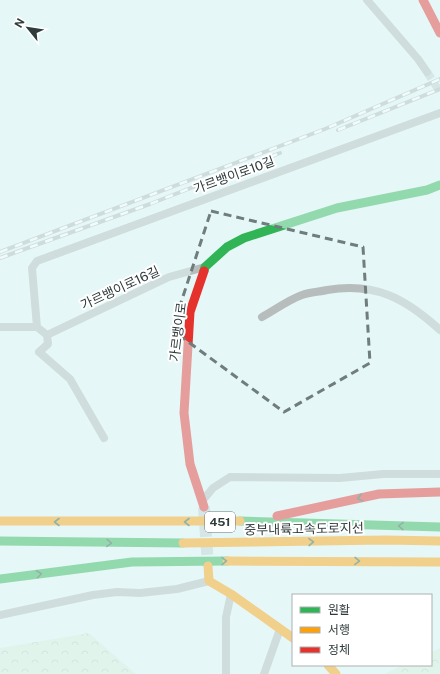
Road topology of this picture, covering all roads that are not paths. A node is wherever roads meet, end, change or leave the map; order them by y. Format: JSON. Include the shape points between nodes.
{"nodes":[{"id":1,"x":368,"y":0,"type":"edge"},
{"id":2,"x":423,"y":0,"type":"edge"},
{"id":3,"x":440,"y":33,"type":"edge"},
{"id":4,"x":427,"y":72,"type":"tunnel mouth"},
{"id":5,"x":440,"y":113,"type":"edge"},
{"id":6,"x":440,"y":185,"type":"edge"},
{"id":7,"x":205,"y":268,"type":"junction"},
{"id":8,"x":262,"y":317,"type":"dead end"},
{"id":9,"x":0,"y":327,"type":"edge"},
{"id":10,"x":37,"y":327,"type":"junction"},
{"id":11,"x":440,"y":330,"type":"edge"},
{"id":12,"x":47,"y":335,"type":"junction"},
{"id":13,"x":104,"y":438,"type":"dead end"},
{"id":14,"x":440,"y":474,"type":"edge"},
{"id":15,"x":440,"y":492,"type":"edge"},
{"id":16,"x":203,"y":503,"type":"joint"},
{"id":17,"x":0,"y":521,"type":"edge"},
{"id":18,"x":254,"y":522,"type":"junction"},
{"id":19,"x":440,"y":527,"type":"edge"},
{"id":20,"x":0,"y":541,"type":"edge"},
{"id":21,"x":440,"y":541,"type":"edge"},
{"id":22,"x":440,"y":562,"type":"edge"},
{"id":23,"x":208,"y":566,"type":"tunnel mouth"},
{"id":24,"x":0,"y":579,"type":"edge"},
{"id":25,"x":209,"y":581,"type":"junction"},
{"id":26,"x":231,"y":594,"type":"junction"},
{"id":27,"x":0,"y":615,"type":"edge"},
{"id":28,"x":280,"y":629,"type":"junction"},
{"id":29,"x":292,"y":637,"type":"edge"},
{"id":30,"x":329,"y":666,"type":"edge"},
{"id":31,"x":226,"y":674,"type":"edge"},
{"id":32,"x":264,"y":674,"type":"edge"},
{"id":33,"x":336,"y":674,"type":"edge"}],
"edges":[{"from":1,"to":4,"type":"street"},
{"from":2,"to":3,"type":"main road"},
{"from":5,"to":10,"type":"street","name":"가르뱅이로10길","via":[[37,261],[32,268]]},
{"from":6,"to":7,"type":"main road","name":"가르뱅이로","via":[[427,190],[337,208],[244,238],[226,247]]},
{"from":7,"to":12,"type":"street","name":"가르뱅이로16길","via":[[169,278]]},
{"from":7,"to":16,"type":"main road","name":"가르뱅이로","via":[[190,312],[184,414],[190,464]]},
{"from":8,"to":11,"type":"street","via":[[302,295],[343,288],[364,288],[393,296]]},
{"from":9,"to":10,"type":"street"},
{"from":10,"to":12,"type":"street"},
{"from":12,"to":13,"type":"street","via":[[48,344],[39,352],[70,379]]},
{"from":14,"to":16,"type":"street","via":[[383,474],[340,478],[230,478],[213,488]]},
{"from":15,"to":18,"type":"main road","one_way":true,"via":[[379,494]]},
{"from":18,"to":17,"type":"main road","name":"중부내륙고속도로지선","number":"451","one_way":true},
{"from":19,"to":18,"type":"main road","name":"중부내륙고속도로지선","number":"451","one_way":true},
{"from":20,"to":21,"type":"main road","name":"중부내륙고속도로지선","number":"451","one_way":true,"via":[[140,544]]},
{"from":24,"to":22,"type":"main road","one_way":true,"via":[[132,562]]},
{"from":23,"to":25,"type":"main road"},
{"from":25,"to":26,"type":"main road"},
{"from":25,"to":27,"type":"street","via":[[177,589],[93,595]]},
{"from":26,"to":28,"type":"main road"},
{"from":26,"to":31,"type":"street","via":[[226,617]]},
{"from":28,"to":29,"type":"main road"},
{"from":28,"to":32,"type":"street"},
{"from":30,"to":33,"type":"main road"}]}
